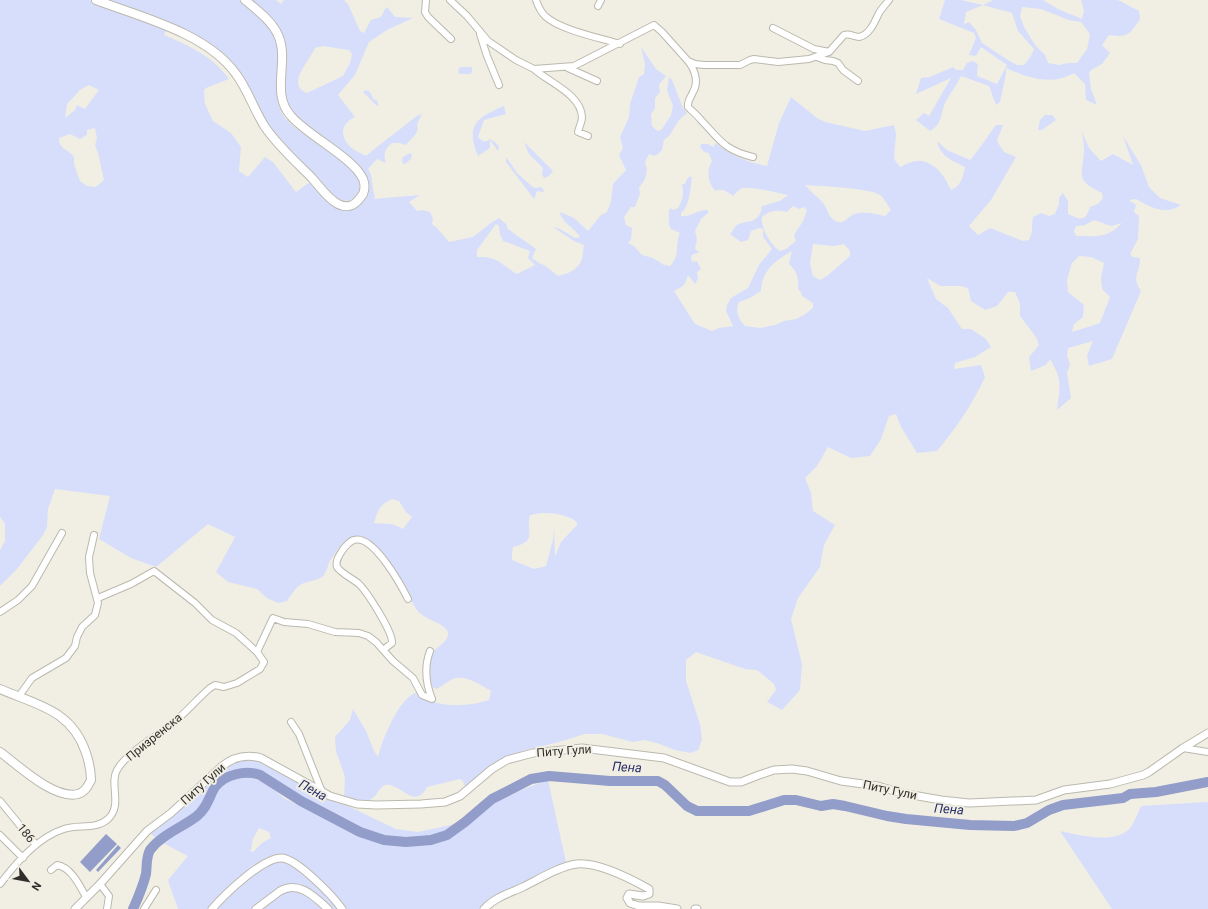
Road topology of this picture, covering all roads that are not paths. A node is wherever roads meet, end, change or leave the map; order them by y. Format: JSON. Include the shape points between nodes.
{"nodes":[{"id":1,"x":96,"y":0,"type":"edge"},
{"id":2,"x":245,"y":0,"type":"edge"},
{"id":3,"x":426,"y":0,"type":"edge"},
{"id":4,"x":450,"y":0,"type":"edge"},
{"id":5,"x":536,"y":0,"type":"edge"},
{"id":6,"x":889,"y":0,"type":"edge"},
{"id":7,"x":774,"y":28,"type":"dead end"},
{"id":8,"x":479,"y":31,"type":"junction"},
{"id":9,"x":451,"y":39,"type":"dead end"},
{"id":10,"x":620,"y":44,"type":"junction"},
{"id":11,"x":829,"y":52,"type":"junction"},
{"id":12,"x":816,"y":57,"type":"junction"},
{"id":13,"x":688,"y":62,"type":"junction"},
{"id":14,"x":566,"y":67,"type":"junction"},
{"id":15,"x":534,"y":69,"type":"junction"},
{"id":16,"x":597,"y":81,"type":"dead end"},
{"id":17,"x":858,"y":81,"type":"dead end"},
{"id":18,"x":499,"y":85,"type":"dead end"},
{"id":19,"x":588,"y":136,"type":"dead end"},
{"id":20,"x":753,"y":157,"type":"dead end"},
{"id":21,"x":62,"y":533,"type":"dead end"},
{"id":22,"x":94,"y":535,"type":"dead end"},
{"id":23,"x":98,"y":598,"type":"junction"},
{"id":24,"x":408,"y":599,"type":"dead end"},
{"id":25,"x":0,"y":612,"type":"edge"},
{"id":26,"x":383,"y":650,"type":"junction"},
{"id":27,"x":430,"y":651,"type":"dead end"},
{"id":28,"x":257,"y":652,"type":"junction"},
{"id":29,"x":0,"y":689,"type":"edge"},
{"id":30,"x":19,"y":696,"type":"junction"},
{"id":31,"x":291,"y":722,"type":"dead end"},
{"id":32,"x":1208,"y":733,"type":"edge"},
{"id":33,"x":1183,"y":748,"type":"junction"},
{"id":34,"x":0,"y":752,"type":"edge"},
{"id":35,"x":1208,"y":752,"type":"edge"},
{"id":36,"x":322,"y":792,"type":"junction"},
{"id":37,"x":0,"y":801,"type":"edge"},
{"id":38,"x":0,"y":835,"type":"edge"},
{"id":39,"x":36,"y":845,"type":"junction"},
{"id":40,"x":23,"y":858,"type":"junction"},
{"id":41,"x":51,"y":870,"type":"dead end"},
{"id":42,"x":0,"y":884,"type":"edge"},
{"id":43,"x":100,"y":884,"type":"junction"},
{"id":44,"x":156,"y":890,"type":"dead end"},
{"id":45,"x":86,"y":897,"type":"junction"},
{"id":46,"x":341,"y":908,"type":"edge"},
{"id":47,"x":75,"y":909,"type":"edge"},
{"id":48,"x":107,"y":909,"type":"edge"},
{"id":49,"x":144,"y":909,"type":"edge"},
{"id":50,"x":212,"y":909,"type":"edge"},
{"id":51,"x":256,"y":909,"type":"edge"},
{"id":52,"x":328,"y":909,"type":"edge"},
{"id":53,"x":484,"y":909,"type":"edge"},
{"id":54,"x":677,"y":909,"type":"edge"}],
"edges":[{"from":1,"to":2,"type":"main road","via":[[173,30],[217,54],[236,75],[263,123],[281,146],[331,199],[342,206],[353,205],[364,192],[363,178],[346,160],[296,122],[286,110],[281,94],[281,41],[273,26]]},
{"from":3,"to":9,"type":"street","via":[[425,12],[428,17]]},
{"from":4,"to":8,"type":"street"},
{"from":5,"to":10,"type":"street","via":[[541,11],[550,20]]},
{"from":6,"to":11,"type":"street","via":[[866,32],[857,37],[844,35]]},
{"from":7,"to":11,"type":"street","via":[[814,49]]},
{"from":8,"to":15,"type":"street","via":[[491,44]]},
{"from":8,"to":18,"type":"street"},
{"from":10,"to":13,"type":"street","via":[[654,26]]},
{"from":10,"to":14,"type":"street"},
{"from":11,"to":12,"type":"street"},
{"from":12,"to":13,"type":"street","via":[[778,62],[750,60],[742,64],[728,65]]},
{"from":12,"to":17,"type":"street","via":[[838,63]]},
{"from":13,"to":20,"type":"street","via":[[694,71],[696,84],[687,103],[688,107],[724,144],[732,150]]},
{"from":14,"to":15,"type":"street"},
{"from":14,"to":16,"type":"street"},
{"from":15,"to":19,"type":"street","via":[[558,85],[578,104],[582,117],[578,132]]},
{"from":21,"to":25,"type":"street","via":[[32,586]]},
{"from":22,"to":23,"type":"street","via":[[89,557],[90,573]]},
{"from":23,"to":28,"type":"street","via":[[154,571],[195,603],[212,620],[236,633]]},
{"from":23,"to":30,"type":"street","via":[[95,615],[79,631],[72,651],[66,658],[32,678]]},
{"from":24,"to":26,"type":"street","via":[[395,575],[373,547],[359,540],[349,543],[338,558],[337,568],[363,588],[374,604],[390,633],[392,643]]},
{"from":26,"to":27,"type":"street","via":[[415,680],[422,695],[432,700],[426,671]]},
{"from":26,"to":28,"type":"street","via":[[374,640],[359,633],[335,632],[273,618]]},
{"from":28,"to":39,"type":"street","name":"Призренска","via":[[264,662],[260,669],[237,683],[215,685],[210,688],[173,723],[148,739],[122,763],[116,771],[116,798],[109,818],[100,824],[64,828]]},
{"from":29,"to":30,"type":"main road"},
{"from":30,"to":34,"type":"main road","via":[[62,716],[69,723],[84,747],[91,780],[88,787],[78,794],[61,792],[40,783]]},
{"from":31,"to":36,"type":"street","via":[[299,734]]},
{"from":32,"to":33,"type":"street","name":"Питу Гули"},
{"from":33,"to":35,"type":"street"},
{"from":33,"to":36,"type":"street","name":"Питу Гули","via":[[1150,772],[1132,779],[1064,790],[1036,800],[969,803],[941,800],[792,769],[765,772],[736,783],[724,781],[664,758],[582,748],[533,753],[507,760],[460,796],[444,802],[403,805],[357,804]]},
{"from":36,"to":43,"type":"street","name":"Питу Гули","via":[[261,758],[245,756],[233,759],[147,831]]},
{"from":37,"to":39,"type":"street","name":"186"},
{"from":38,"to":40,"type":"street"},
{"from":39,"to":40,"type":"street","name":"Призренска"},
{"from":40,"to":42,"type":"street","name":"Призренска"},
{"from":41,"to":45,"type":"street","via":[[59,865],[71,874]]},
{"from":43,"to":45,"type":"street","name":"Питу Гули"},
{"from":43,"to":48,"type":"street","via":[[109,896]]},
{"from":44,"to":49,"type":"street"},
{"from":45,"to":47,"type":"street","name":"Питу Гули"},
{"from":46,"to":50,"type":"street","via":[[295,864],[279,858],[258,868]]},
{"from":51,"to":52,"type":"street","via":[[280,891],[293,887],[307,892]]},
{"from":53,"to":54,"type":"street","via":[[491,902],[556,871],[580,864],[623,876],[649,889],[649,894],[643,896],[629,894],[627,898],[630,903]]}]}
